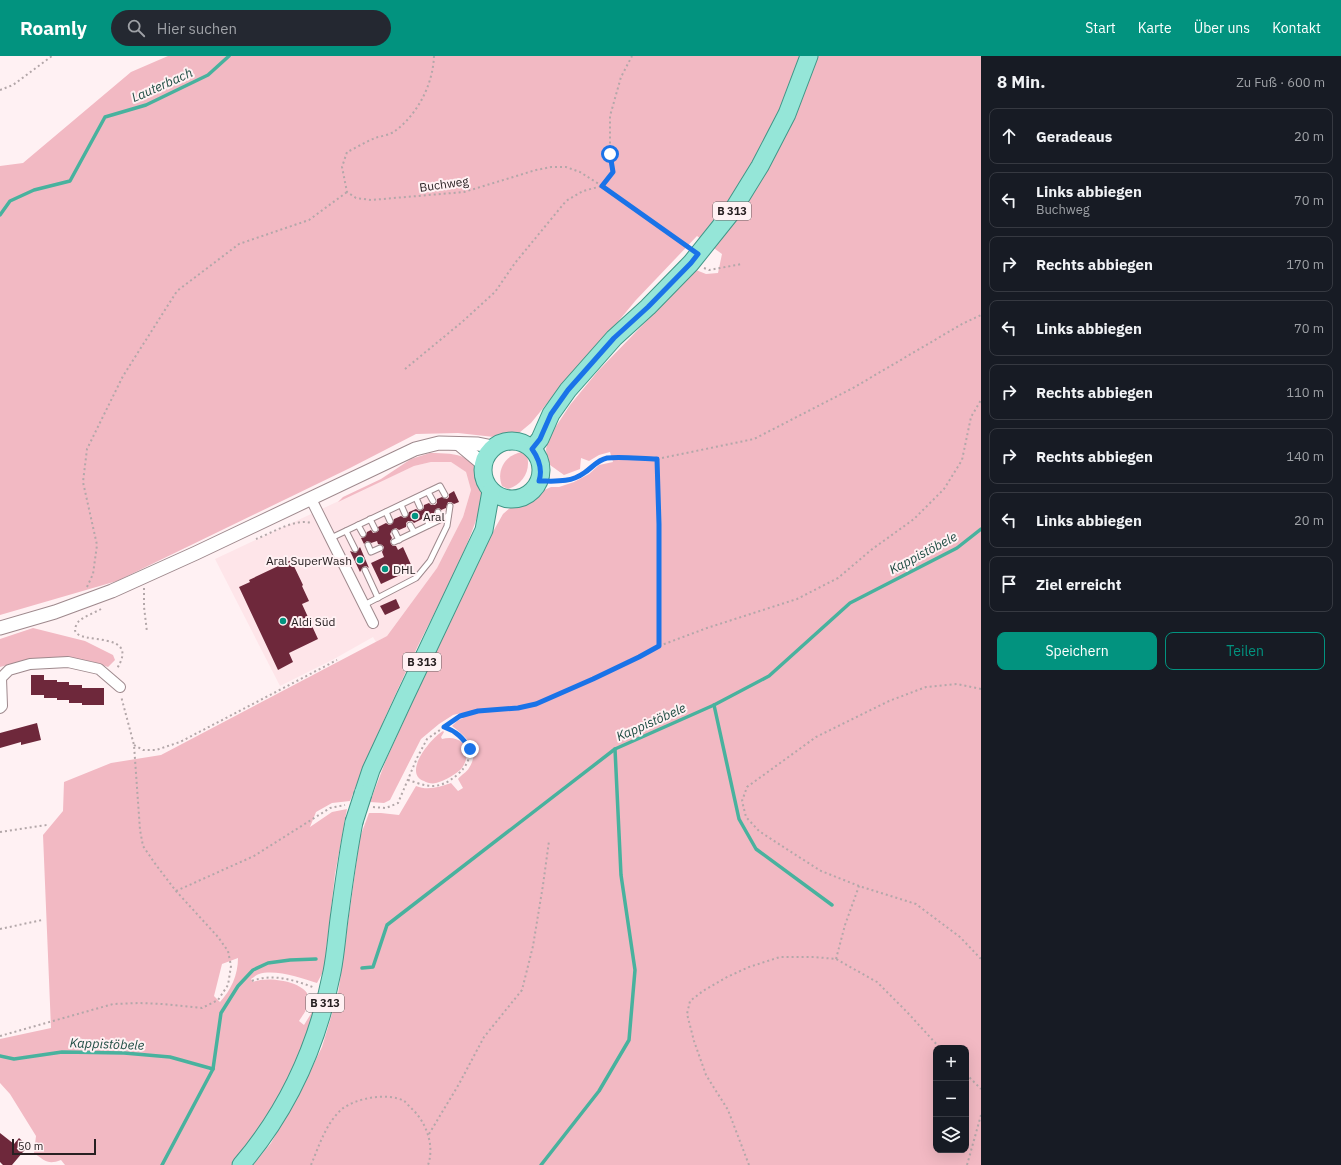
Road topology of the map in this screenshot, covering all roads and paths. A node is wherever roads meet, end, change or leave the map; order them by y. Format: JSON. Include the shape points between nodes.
{"nodes":[{"id":1,"x":52,"y":56,"type":"edge"},
{"id":2,"x":434,"y":56,"type":"edge"},
{"id":3,"x":632,"y":56,"type":"edge"},
{"id":4,"x":809,"y":56,"type":"edge"},
{"id":5,"x":0,"y":90,"type":"edge"},
{"id":6,"x":602,"y":186,"type":"junction"},
{"id":7,"x":347,"y":192,"type":"junction"},
{"id":8,"x":695,"y":259,"type":"junction"},
{"id":9,"x":742,"y":264,"type":"dead end"},
{"id":10,"x":981,"y":315,"type":"edge"},
{"id":11,"x":405,"y":369,"type":"dead end"},
{"id":12,"x":981,"y":400,"type":"edge"},
{"id":13,"x":459,"y":444,"type":"junction"},
{"id":14,"x":527,"y":446,"type":"junction"},
{"id":15,"x":494,"y":447,"type":"junction"},
{"id":16,"x":657,"y":459,"type":"junction"},
{"id":17,"x":483,"y":464,"type":"junction"},
{"id":18,"x":539,"y":481,"type":"junction"},
{"id":19,"x":491,"y":491,"type":"junction"},
{"id":20,"x":428,"y":492,"type":"junction"},
{"id":21,"x":445,"y":495,"type":"dead end"},
{"id":22,"x":416,"y":498,"type":"junction"},
{"id":23,"x":311,"y":499,"type":"junction"},
{"id":24,"x":512,"y":499,"type":"junction"},
{"id":25,"x":433,"y":501,"type":"dead end"},
{"id":26,"x":401,"y":505,"type":"junction"},
{"id":27,"x":450,"y":506,"type":"dead end"},
{"id":28,"x":420,"y":507,"type":"dead end"},
{"id":29,"x":386,"y":512,"type":"junction"},
{"id":30,"x":438,"y":512,"type":"dead end"},
{"id":31,"x":405,"y":514,"type":"dead end"},
{"id":32,"x":448,"y":516,"type":"junction"},
{"id":33,"x":426,"y":518,"type":"dead end"},
{"id":34,"x":370,"y":519,"type":"junction"},
{"id":35,"x":441,"y":519,"type":"junction"},
{"id":36,"x":390,"y":521,"type":"dead end"},
{"id":37,"x":314,"y":523,"type":"dead end"},
{"id":38,"x":358,"y":525,"type":"junction"},
{"id":39,"x":410,"y":525,"type":"dead end"},
{"id":40,"x":429,"y":525,"type":"junction"},
{"id":41,"x":375,"y":528,"type":"dead end"},
{"id":42,"x":484,"y":530,"type":"junction"},
{"id":43,"x":346,"y":531,"type":"junction"},
{"id":44,"x":395,"y":532,"type":"dead end"},
{"id":45,"x":414,"y":532,"type":"junction"},
{"id":46,"x":362,"y":534,"type":"dead end"},
{"id":47,"x":331,"y":538,"type":"junction"},
{"id":48,"x":256,"y":539,"type":"dead end"},
{"id":49,"x":368,"y":545,"type":"dead end"},
{"id":50,"x":380,"y":548,"type":"dead end"},
{"id":51,"x":355,"y":549,"type":"dead end"},
{"id":52,"x":365,"y":570,"type":"dead end"},
{"id":53,"x":141,"y":585,"type":"junction"},
{"id":54,"x":378,"y":598,"type":"junction"},
{"id":55,"x":79,"y":604,"type":"junction"},
{"id":56,"x":364,"y":604,"type":"junction"},
{"id":57,"x":106,"y":606,"type":"dead end"},
{"id":58,"x":374,"y":623,"type":"dead end"},
{"id":59,"x":0,"y":628,"type":"edge"},
{"id":60,"x":147,"y":632,"type":"dead end"},
{"id":61,"x":659,"y":646,"type":"junction"},
{"id":62,"x":337,"y":660,"type":"dead end"},
{"id":63,"x":110,"y":679,"type":"junction"},
{"id":64,"x":120,"y":688,"type":"joint"},
{"id":65,"x":981,"y":689,"type":"edge"},
{"id":66,"x":0,"y":708,"type":"edge"},
{"id":67,"x":444,"y":727,"type":"junction"},
{"id":68,"x":134,"y":745,"type":"junction"},
{"id":69,"x":408,"y":780,"type":"junction"},
{"id":70,"x":362,"y":802,"type":"junction"},
{"id":71,"x":47,"y":825,"type":"dead end"},
{"id":72,"x":0,"y":832,"type":"edge"},
{"id":73,"x":549,"y":841,"type":"dead end"},
{"id":74,"x":859,"y":886,"type":"junction"},
{"id":75,"x":176,"y":891,"type":"junction"},
{"id":76,"x":42,"y":920,"type":"dead end"},
{"id":77,"x":0,"y":929,"type":"edge"},
{"id":78,"x":981,"y":959,"type":"edge"},
{"id":79,"x":836,"y":960,"type":"junction"},
{"id":80,"x":252,"y":981,"type":"dead end"},
{"id":81,"x":327,"y":993,"type":"junction"},
{"id":82,"x":0,"y":1036,"type":"edge"},
{"id":83,"x":937,"y":1045,"type":"edge"},
{"id":84,"x":969,"y":1077,"type":"edge"},
{"id":85,"x":981,"y":1089,"type":"edge"},
{"id":86,"x":981,"y":1115,"type":"edge"},
{"id":87,"x":428,"y":1134,"type":"junction"},
{"id":88,"x":241,"y":1165,"type":"edge"},
{"id":89,"x":311,"y":1165,"type":"edge"},
{"id":90,"x":428,"y":1165,"type":"edge"},
{"id":91,"x":749,"y":1165,"type":"edge"},
{"id":92,"x":967,"y":1165,"type":"edge"}],
"edges":[{"from":1,"to":5,"type":"path","via":[[13,85]]},
{"from":2,"to":7,"type":"path","via":[[434,67],[427,90],[414,114],[394,132],[347,152],[342,167]]},
{"from":3,"to":6,"type":"path","via":[[621,77],[610,116],[610,154],[613,172]]},
{"from":4,"to":8,"type":"main road","number":"B 313","via":[[787,114],[760,166],[731,213]]},
{"from":6,"to":7,"type":"path","name":"Buchweg","via":[[580,172],[566,167],[551,167],[464,192],[371,200],[356,198]]},
{"from":6,"to":8,"type":"path","name":"Buchweg"},
{"from":6,"to":11,"type":"path","via":[[583,191],[566,201],[529,245],[495,292]]},
{"from":7,"to":55,"type":"path","via":[[309,220],[239,244],[176,291],[123,376],[87,449],[83,482],[97,545],[93,574]]},
{"from":8,"to":9,"type":"path","name":"Buchweg","via":[[709,270]]},
{"from":8,"to":14,"type":"main road","number":"B 313","via":[[614,338],[568,390],[551,414],[540,439]]},
{"from":10,"to":16,"type":"path","via":[[853,388],[754,439]]},
{"from":12,"to":61,"type":"path","via":[[971,417],[962,460],[944,489],[914,519],[838,578],[797,599]]},
{"from":13,"to":15,"type":"street"},
{"from":13,"to":17,"type":"street"},
{"from":13,"to":23,"type":"street","via":[[439,443],[416,449]]},
{"from":14,"to":15,"type":"main road","via":[[512,441]]},
{"from":14,"to":18,"type":"main road","via":[[538,457],[541,467]]},
{"from":15,"to":17,"type":"main road"},
{"from":16,"to":18,"type":"path","via":[[606,458],[571,480]]},
{"from":16,"to":61,"type":"path"},
{"from":17,"to":19,"type":"main road","via":[[483,474]]},
{"from":18,"to":24,"type":"main road","via":[[530,493]]},
{"from":19,"to":24,"type":"main road","via":[[497,496]]},
{"from":19,"to":42,"type":"main road","number":"B 313"},
{"from":20,"to":21,"type":"lane","via":[[440,486]]},
{"from":20,"to":22,"type":"lane"},
{"from":20,"to":25,"type":"lane"},
{"from":22,"to":26,"type":"lane"},
{"from":22,"to":28,"type":"lane"},
{"from":23,"to":47,"type":"street"},
{"from":23,"to":53,"type":"street"},
{"from":24,"to":42,"type":"main road","number":"B 313"},
{"from":26,"to":29,"type":"lane"},
{"from":26,"to":31,"type":"lane"},
{"from":27,"to":32,"type":"lane"},
{"from":29,"to":34,"type":"lane"},
{"from":29,"to":36,"type":"lane"},
{"from":30,"to":35,"type":"lane"},
{"from":32,"to":35,"type":"lane"},
{"from":32,"to":54,"type":"lane","via":[[447,526],[430,561],[416,578]]},
{"from":33,"to":40,"type":"lane"},
{"from":34,"to":38,"type":"lane"},
{"from":34,"to":41,"type":"lane"},
{"from":35,"to":40,"type":"lane"},
{"from":37,"to":48,"type":"path","via":[[297,522]]},
{"from":38,"to":43,"type":"lane"},
{"from":38,"to":46,"type":"lane"},
{"from":39,"to":45,"type":"lane"},
{"from":40,"to":45,"type":"lane"},
{"from":42,"to":70,"type":"main road","number":"B 313","via":[[371,770]]},
{"from":43,"to":47,"type":"lane"},
{"from":43,"to":51,"type":"lane"},
{"from":44,"to":45,"type":"lane","via":[[396,541]]},
{"from":47,"to":56,"type":"street"},
{"from":49,"to":50,"type":"lane","via":[[371,552]]},
{"from":52,"to":54,"type":"lane"},
{"from":53,"to":55,"type":"street"},
{"from":53,"to":60,"type":"path"},
{"from":54,"to":56,"type":"lane"},
{"from":55,"to":59,"type":"street"},
{"from":56,"to":58,"type":"street"},
{"from":57,"to":63,"type":"path","via":[[80,621],[75,629],[76,633],[82,636],[115,643],[121,649],[123,654],[120,664]]},
{"from":61,"to":67,"type":"path","via":[[536,704],[478,711],[460,716]]},
{"from":62,"to":68,"type":"path","via":[[180,742],[156,750],[143,750]]},
{"from":63,"to":64,"type":"street"},
{"from":63,"to":66,"type":"street","via":[[99,669],[68,662],[30,664],[9,670],[1,678]]},
{"from":64,"to":68,"type":"path"},
{"from":65,"to":74,"type":"path","via":[[957,684],[926,687],[890,701],[816,737],[747,787],[742,801],[746,817],[759,831],[821,871]]},
{"from":67,"to":69,"type":"path","via":[[427,739]]},
{"from":67,"to":69,"type":"path","via":[[464,738],[470,749],[470,758],[465,768],[449,782],[432,786]]},
{"from":68,"to":75,"type":"path","via":[[143,846]]},
{"from":69,"to":70,"type":"path","via":[[398,803],[386,808]]},
{"from":70,"to":75,"type":"path","via":[[330,808],[254,856]]},
{"from":70,"to":81,"type":"main road","number":"B 313","bridge":true,"via":[[354,822],[346,863]]},
{"from":71,"to":72,"type":"path"},
{"from":73,"to":87,"type":"path","via":[[533,946],[522,990],[484,1037]]},
{"from":74,"to":78,"type":"path","via":[[916,904],[960,937]]},
{"from":74,"to":79,"type":"path"},
{"from":75,"to":82,"type":"path","via":[[228,951],[231,966],[228,985],[218,1000],[202,1008],[162,1004],[113,1004]]},
{"from":76,"to":77,"type":"path"},
{"from":79,"to":83,"type":"path","via":[[876,982]]},
{"from":79,"to":91,"type":"path","via":[[780,957],[727,977],[690,1001],[687,1014],[706,1075],[728,1110]]},
{"from":80,"to":81,"type":"path","via":[[268,977],[298,982]]},
{"from":81,"to":88,"type":"main road","number":"B 313","via":[[312,1045],[295,1084],[273,1122]]},
{"from":84,"to":85,"type":"path"},
{"from":86,"to":92,"type":"path"},
{"from":87,"to":89,"type":"path","via":[[418,1114],[404,1101],[385,1096],[358,1101],[343,1109],[332,1121]]},
{"from":87,"to":90,"type":"path"}]}
